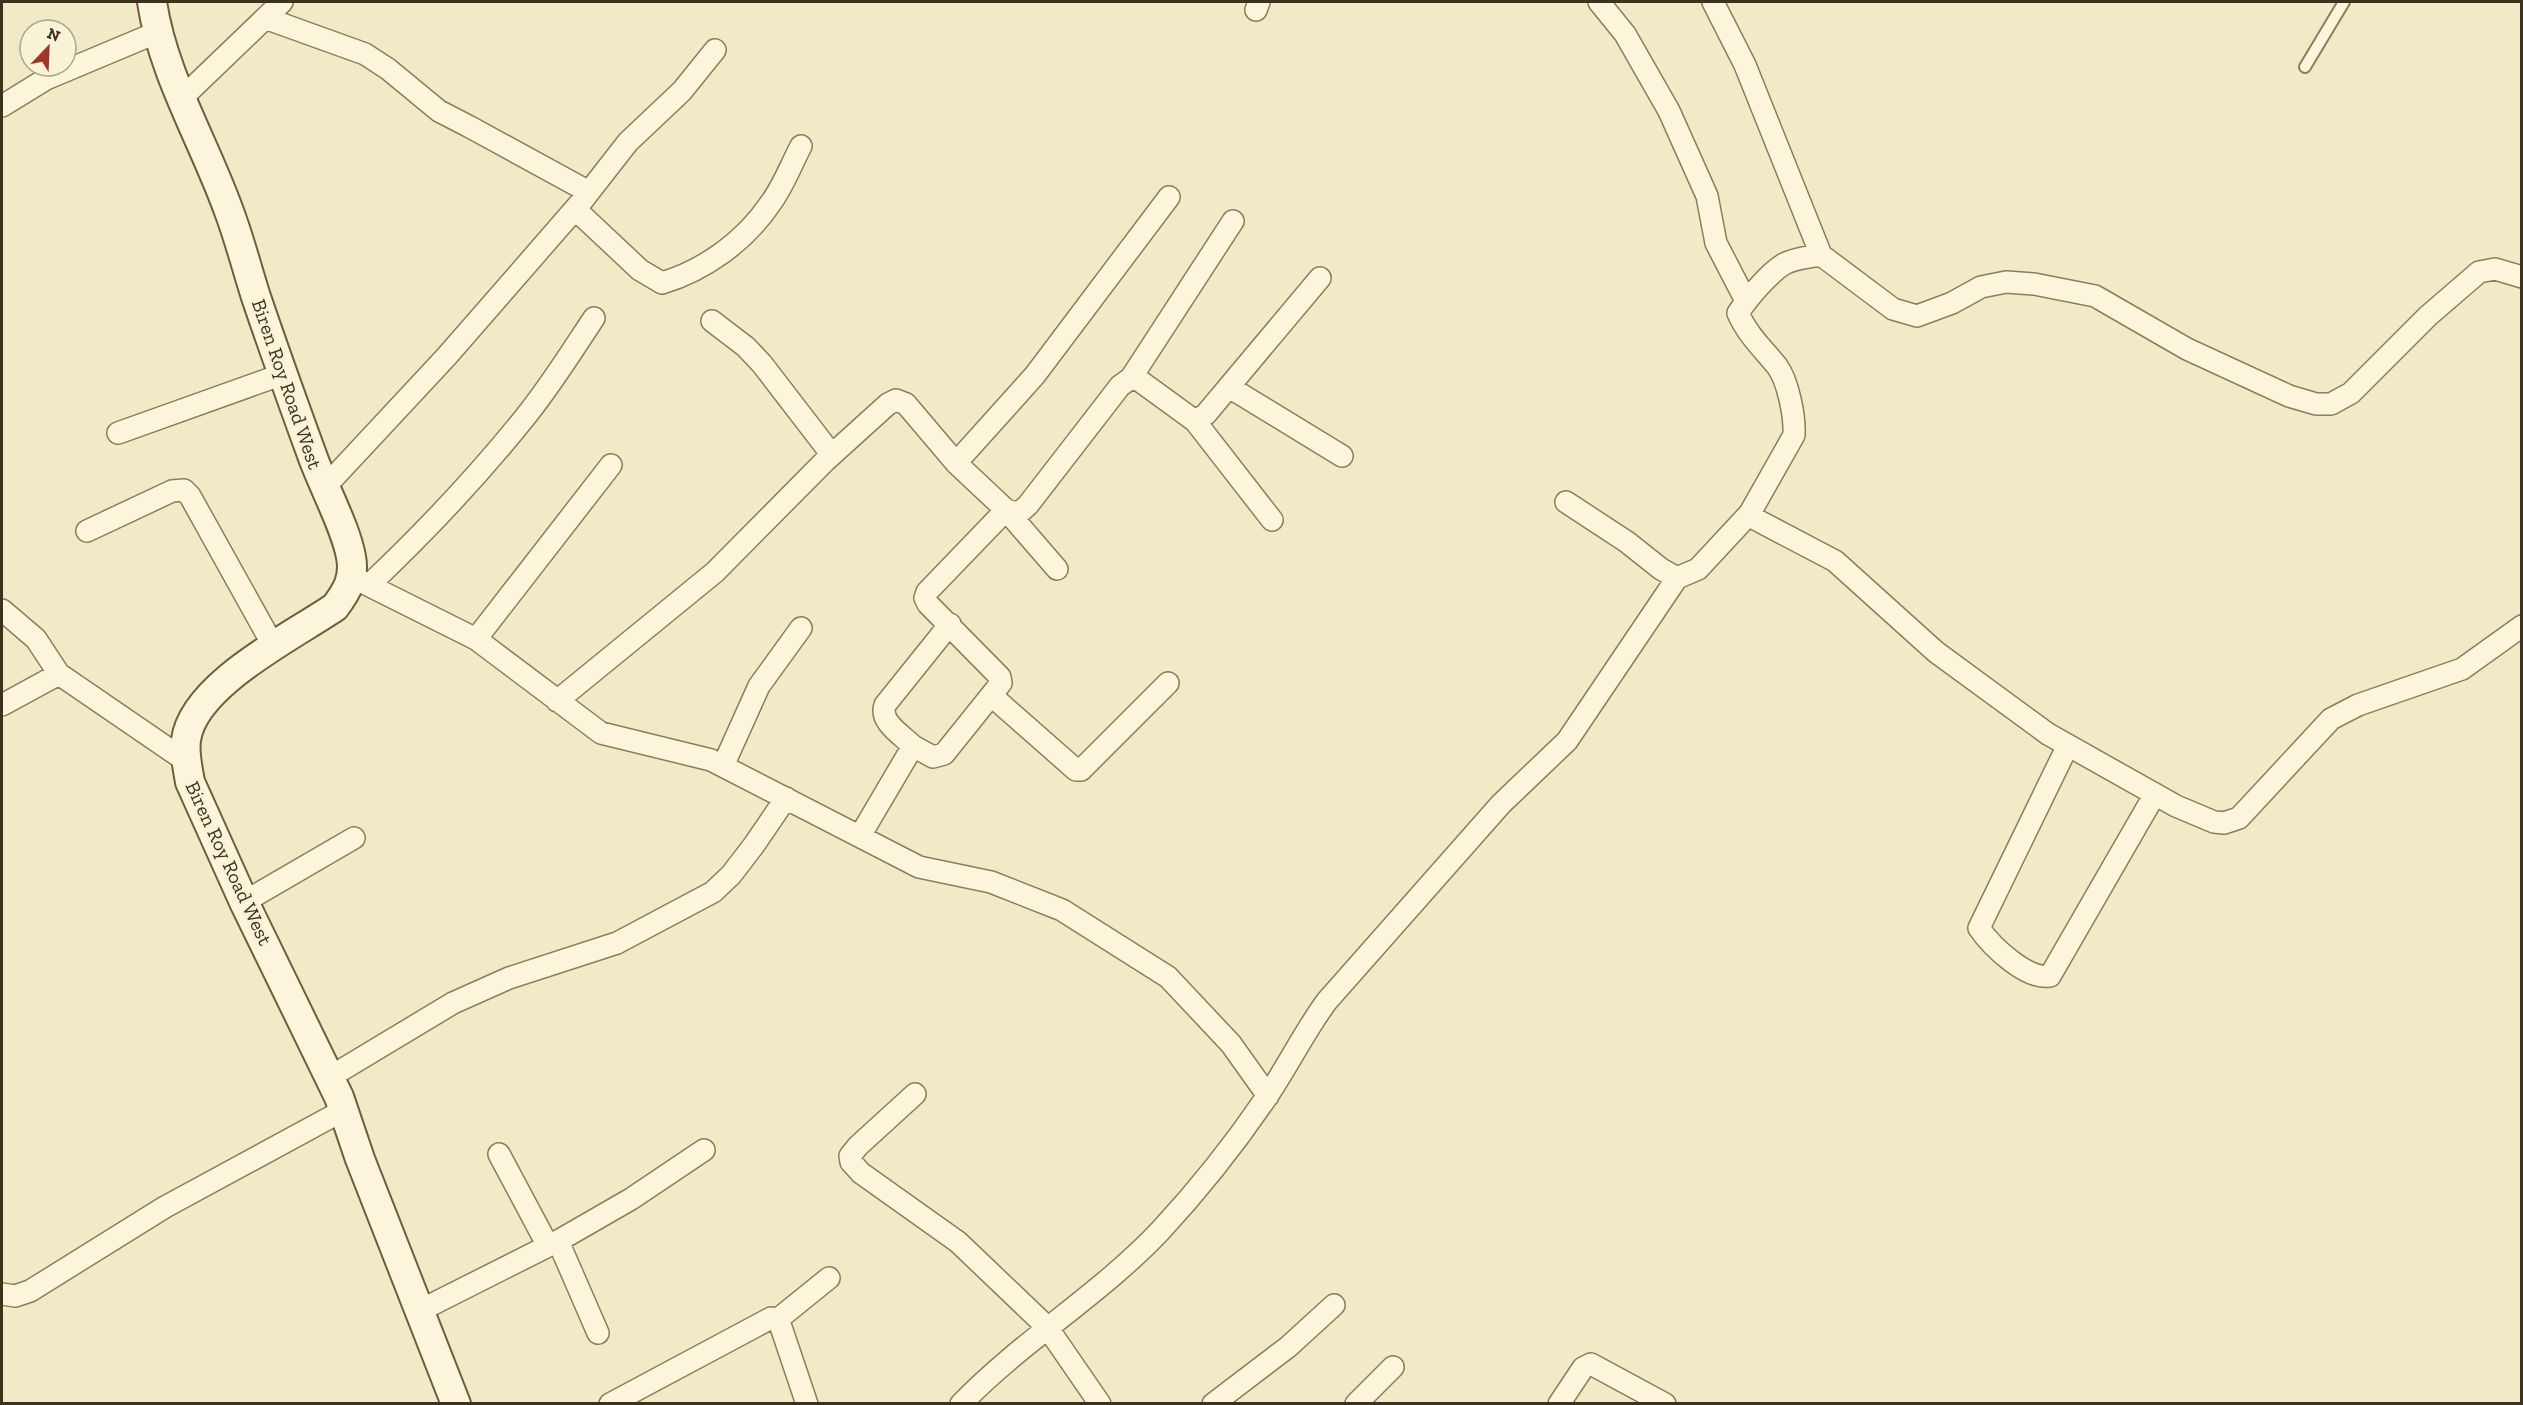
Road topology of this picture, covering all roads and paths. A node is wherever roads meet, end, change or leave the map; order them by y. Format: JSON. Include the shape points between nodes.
{"nodes":[{"id":1,"x":134,"y":2,"type":"edge"},
{"id":2,"x":282,"y":2,"type":"edge"},
{"id":3,"x":1599,"y":2,"type":"edge"},
{"id":4,"x":1713,"y":2,"type":"edge"},
{"id":5,"x":2344,"y":2,"type":"edge"},
{"id":6,"x":265,"y":18,"type":"junction"},
{"id":7,"x":155,"y":20,"type":"edge"},
{"id":8,"x":715,"y":50,"type":"dead end"},
{"id":9,"x":2305,"y":67,"type":"dead end"},
{"id":10,"x":182,"y":98,"type":"junction"},
{"id":11,"x":2,"y":106,"type":"edge"},
{"id":12,"x":801,"y":146,"type":"dead end"},
{"id":13,"x":589,"y":192,"type":"junction"},
{"id":14,"x":1169,"y":197,"type":"dead end"},
{"id":15,"x":575,"y":209,"type":"junction"},
{"id":16,"x":1233,"y":221,"type":"dead end"},
{"id":17,"x":1821,"y":255,"type":"junction"},
{"id":18,"x":2522,"y":277,"type":"edge"},
{"id":19,"x":1320,"y":278,"type":"dead end"},
{"id":20,"x":1746,"y":301,"type":"junction"},
{"id":21,"x":594,"y":318,"type":"dead end"},
{"id":22,"x":711,"y":321,"type":"dead end"},
{"id":23,"x":283,"y":374,"type":"junction"},
{"id":24,"x":1131,"y":378,"type":"junction"},
{"id":25,"x":1229,"y":387,"type":"junction"},
{"id":26,"x":1195,"y":421,"type":"junction"},
{"id":27,"x":118,"y":434,"type":"dead end"},
{"id":28,"x":832,"y":455,"type":"junction"},
{"id":29,"x":1342,"y":456,"type":"dead end"},
{"id":30,"x":956,"y":464,"type":"junction"},
{"id":31,"x":611,"y":465,"type":"dead end"},
{"id":32,"x":324,"y":488,"type":"junction"},
{"id":33,"x":1566,"y":502,"type":"dead end"},
{"id":34,"x":1005,"y":510,"type":"junction"},
{"id":35,"x":1750,"y":513,"type":"junction"},
{"id":36,"x":1272,"y":520,"type":"dead end"},
{"id":37,"x":87,"y":531,"type":"dead end"},
{"id":38,"x":1057,"y":569,"type":"dead end"},
{"id":39,"x":1677,"y":578,"type":"junction"},
{"id":40,"x":361,"y":581,"type":"junction"},
{"id":41,"x":2,"y":610,"type":"edge"},
{"id":42,"x":950,"y":624,"type":"junction"},
{"id":43,"x":2522,"y":626,"type":"edge"},
{"id":44,"x":801,"y":628,"type":"dead end"},
{"id":45,"x":476,"y":639,"type":"junction"},
{"id":46,"x":274,"y":647,"type":"junction"},
{"id":47,"x":59,"y":674,"type":"junction"},
{"id":48,"x":1168,"y":682,"type":"dead end"},
{"id":49,"x":992,"y":696,"type":"junction"},
{"id":50,"x":557,"y":700,"type":"junction"},
{"id":51,"x":2,"y":705,"type":"edge"},
{"id":52,"x":2068,"y":745,"type":"junction"},
{"id":53,"x":913,"y":746,"type":"junction"},
{"id":54,"x":186,"y":761,"type":"junction"},
{"id":55,"x":723,"y":766,"type":"junction"},
{"id":56,"x":2155,"y":794,"type":"junction"},
{"id":57,"x":786,"y":798,"type":"junction"},
{"id":58,"x":860,"y":836,"type":"junction"},
{"id":59,"x":354,"y":838,"type":"dead end"},
{"id":60,"x":244,"y":902,"type":"junction"},
{"id":61,"x":330,"y":1077,"type":"junction"},
{"id":62,"x":915,"y":1094,"type":"dead end"},
{"id":63,"x":1268,"y":1096,"type":"junction"},
{"id":64,"x":342,"y":1111,"type":"junction"},
{"id":65,"x":704,"y":1150,"type":"dead end"},
{"id":66,"x":500,"y":1154,"type":"dead end"},
{"id":67,"x":553,"y":1243,"type":"junction"},
{"id":68,"x":829,"y":1278,"type":"dead end"},
{"id":69,"x":2,"y":1294,"type":"edge"},
{"id":70,"x":1334,"y":1305,"type":"dead end"},
{"id":71,"x":421,"y":1310,"type":"junction"},
{"id":72,"x":777,"y":1320,"type":"junction"},
{"id":73,"x":1047,"y":1327,"type":"junction"},
{"id":74,"x":598,"y":1333,"type":"dead end"},
{"id":75,"x":1393,"y":1367,"type":"dead end"},
{"id":76,"x":799,"y":1401,"type":"edge"},
{"id":77,"x":456,"y":1404,"type":"edge"},
{"id":78,"x":610,"y":1404,"type":"edge"},
{"id":79,"x":961,"y":1404,"type":"edge"},
{"id":80,"x":1100,"y":1404,"type":"edge"},
{"id":81,"x":1213,"y":1404,"type":"edge"},
{"id":82,"x":1356,"y":1404,"type":"edge"},
{"id":83,"x":1559,"y":1404,"type":"edge"},
{"id":84,"x":1665,"y":1404,"type":"edge"}],
"edges":[{"from":1,"to":7,"type":"main road"},
{"from":2,"to":6,"type":"street"},
{"from":3,"to":20,"type":"street","via":[[1625,34],[1669,111],[1707,196],[1716,243]]},
{"from":4,"to":17,"type":"street","via":[[1745,65]]},
{"from":5,"to":9,"type":"lane"},
{"from":6,"to":10,"type":"street"},
{"from":6,"to":13,"type":"street","via":[[365,54],[445,115]]},
{"from":7,"to":10,"type":"main road","name":"Biren Roy Road West"},
{"from":7,"to":11,"type":"street"},
{"from":8,"to":13,"type":"street","via":[[682,91],[628,142]]},
{"from":10,"to":23,"type":"main road","name":"Biren Roy Road West","via":[[231,215]]},
{"from":12,"to":15,"type":"street","via":[[771,204],[739,240],[722,255],[662,284],[640,270]]},
{"from":13,"to":15,"type":"street"},
{"from":14,"to":30,"type":"street","via":[[1035,375]]},
{"from":15,"to":32,"type":"street","via":[[439,365]]},
{"from":16,"to":24,"type":"street"},
{"from":17,"to":18,"type":"street","via":[[1893,309],[1917,316],[1981,287],[2006,282],[2095,296],[2187,349],[2316,405],[2331,404],[2350,393],[2479,272],[2495,269]]},
{"from":17,"to":20,"type":"street","via":[[1783,264]]},
{"from":19,"to":25,"type":"street"},
{"from":20,"to":35,"type":"street","via":[[1738,313],[1744,328],[1779,369],[1794,421],[1794,435]]},
{"from":21,"to":40,"type":"street","via":[[526,417],[455,499]]},
{"from":22,"to":28,"type":"street","via":[[762,364]]},
{"from":23,"to":27,"type":"street"},
{"from":23,"to":32,"type":"main road","name":"Biren Roy Road West"},
{"from":24,"to":26,"type":"street"},
{"from":24,"to":34,"type":"street","via":[[1120,386],[1028,505],[1019,513]]},
{"from":25,"to":26,"type":"street"},
{"from":25,"to":29,"type":"street"},
{"from":26,"to":36,"type":"street"},
{"from":28,"to":30,"type":"street","via":[[896,400],[906,404]]},
{"from":28,"to":50,"type":"street","via":[[715,572]]},
{"from":30,"to":34,"type":"street"},
{"from":31,"to":45,"type":"street"},
{"from":32,"to":40,"type":"main road","name":"Biren Roy Road West"},
{"from":33,"to":39,"type":"street"},
{"from":34,"to":38,"type":"street"},
{"from":34,"to":42,"type":"street","via":[[927,592],[928,604]]},
{"from":35,"to":39,"type":"street","via":[[1698,569]]},
{"from":35,"to":52,"type":"street","via":[[1835,561],[1936,652]]},
{"from":37,"to":46,"type":"street","via":[[172,491],[184,490]]},
{"from":39,"to":63,"type":"street","via":[[1567,741],[1501,804],[1327,1001]]},
{"from":40,"to":45,"type":"street"},
{"from":40,"to":46,"type":"main road","name":"Biren Roy Road West","via":[[335,607]]},
{"from":41,"to":47,"type":"street","via":[[36,639]]},
{"from":42,"to":49,"type":"street","via":[[1000,677],[1001,683]]},
{"from":42,"to":53,"type":"street","via":[[882,713]]},
{"from":43,"to":56,"type":"street","via":[[2462,669],[2331,719],[2232,821],[2214,822]]},
{"from":44,"to":55,"type":"street","via":[[759,686]]},
{"from":45,"to":50,"type":"street"},
{"from":46,"to":54,"type":"main road","name":"Biren Roy Road West","via":[[229,677],[206,699],[192,721],[186,740]]},
{"from":47,"to":51,"type":"street"},
{"from":47,"to":54,"type":"street"},
{"from":48,"to":49,"type":"street","via":[[1081,770],[1076,770]]},
{"from":49,"to":53,"type":"street","via":[[944,754],[933,757]]},
{"from":50,"to":55,"type":"street","via":[[607,735],[691,754]]},
{"from":52,"to":56,"type":"street"},
{"from":52,"to":56,"type":"street","via":[[1979,928],[1989,943],[2028,972],[2042,978],[2050,976]]},
{"from":53,"to":58,"type":"street"},
{"from":54,"to":60,"type":"main road","name":"Biren Roy Road West","via":[[190,782]]},
{"from":55,"to":57,"type":"street"},
{"from":57,"to":58,"type":"street"},
{"from":57,"to":61,"type":"street","via":[[731,875],[688,908],[617,943],[509,978],[453,1003]]},
{"from":58,"to":63,"type":"street","via":[[919,867],[991,882],[1062,910],[1154,966],[1231,1044]]},
{"from":59,"to":60,"type":"street"},
{"from":60,"to":61,"type":"main road","name":"Biren Roy Road West"},
{"from":61,"to":64,"type":"main road","name":"Biren Roy Road West"},
{"from":62,"to":73,"type":"street","via":[[858,1146],[850,1156],[851,1162],[958,1242]]},
{"from":63,"to":73,"type":"street","via":[[1223,1160],[1159,1233]]},
{"from":64,"to":69,"type":"street","via":[[165,1208],[30,1291],[15,1296]]},
{"from":64,"to":71,"type":"main road","name":"Biren Roy Road West"},
{"from":65,"to":67,"type":"street","via":[[631,1199]]},
{"from":66,"to":67,"type":"street"},
{"from":67,"to":71,"type":"street"},
{"from":67,"to":74,"type":"street"},
{"from":68,"to":72,"type":"street"},
{"from":70,"to":81,"type":"street","via":[[1288,1347]]},
{"from":71,"to":77,"type":"main road","name":"Biren Roy Road West"},
{"from":72,"to":76,"type":"street"},
{"from":72,"to":78,"type":"street","via":[[762,1321]]},
{"from":73,"to":79,"type":"street"},
{"from":73,"to":80,"type":"street"},
{"from":75,"to":82,"type":"street"},
{"from":83,"to":84,"type":"street","via":[[1583,1368],[1591,1364]]}]}
